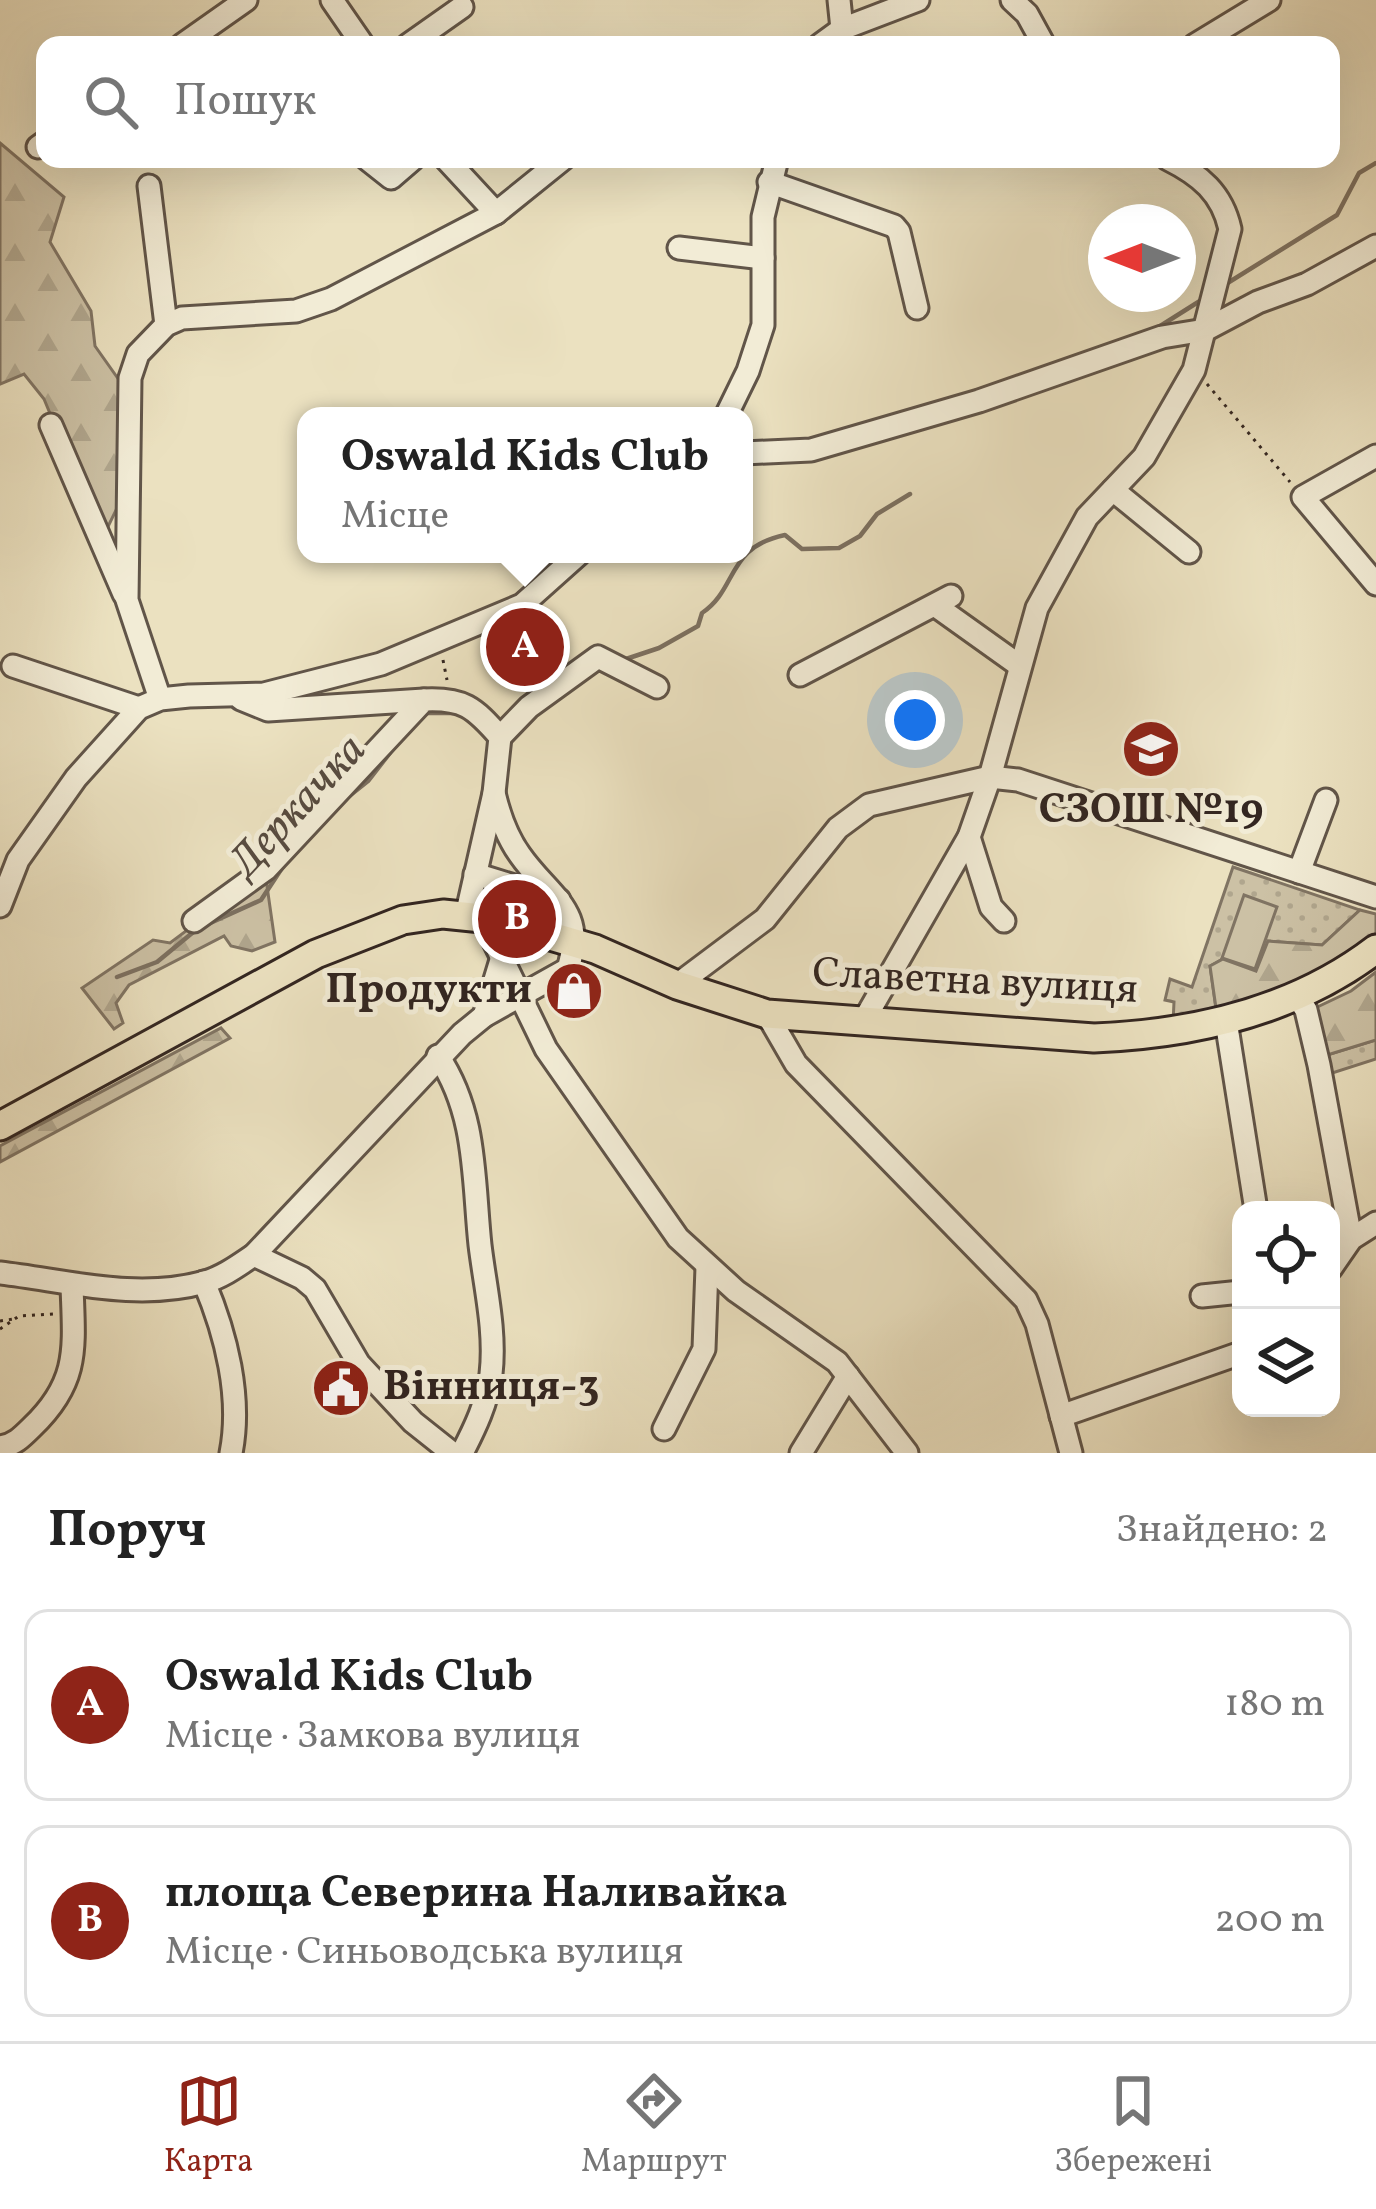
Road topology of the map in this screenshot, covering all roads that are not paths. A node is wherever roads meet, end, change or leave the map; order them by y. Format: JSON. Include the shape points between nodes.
{"nodes":[{"id":1,"x":246,"y":0,"type":"edge"},
{"id":2,"x":332,"y":0,"type":"edge"},
{"id":3,"x":839,"y":0,"type":"edge"},
{"id":4,"x":918,"y":0,"type":"edge"},
{"id":5,"x":1012,"y":0,"type":"edge"},
{"id":6,"x":1269,"y":0,"type":"edge"},
{"id":7,"x":462,"y":8,"type":"dead end"},
{"id":8,"x":842,"y":29,"type":"junction"},
{"id":9,"x":195,"y":36,"type":"edge"},
{"id":10,"x":350,"y":36,"type":"edge"},
{"id":11,"x":421,"y":36,"type":"edge"},
{"id":12,"x":832,"y":36,"type":"edge"},
{"id":13,"x":1038,"y":36,"type":"edge"},
{"id":14,"x":1211,"y":36,"type":"edge"},
{"id":15,"x":378,"y":168,"type":"edge"},
{"id":16,"x":403,"y":168,"type":"edge"},
{"id":17,"x":454,"y":168,"type":"edge"},
{"id":18,"x":552,"y":168,"type":"edge"},
{"id":19,"x":774,"y":168,"type":"edge"},
{"id":20,"x":1182,"y":168,"type":"edge"},
{"id":21,"x":769,"y":182,"type":"junction"},
{"id":22,"x":149,"y":186,"type":"dead end"},
{"id":23,"x":496,"y":213,"type":"junction"},
{"id":24,"x":1376,"y":246,"type":"edge"},
{"id":25,"x":680,"y":248,"type":"dead end"},
{"id":26,"x":763,"y":258,"type":"junction"},
{"id":27,"x":916,"y":308,"type":"dead end"},
{"id":28,"x":166,"y":325,"type":"junction"},
{"id":29,"x":1205,"y":330,"type":"junction"},
{"id":30,"x":730,"y":407,"type":"edge"},
{"id":31,"x":51,"y":425,"type":"dead end"},
{"id":32,"x":753,"y":452,"type":"edge"},
{"id":33,"x":1376,"y":456,"type":"edge"},
{"id":34,"x":1113,"y":490,"type":"junction"},
{"id":35,"x":1189,"y":552,"type":"dead end"},
{"id":36,"x":569,"y":563,"type":"edge"},
{"id":37,"x":1376,"y":584,"type":"edge"},
{"id":38,"x":128,"y":600,"type":"junction"},
{"id":39,"x":13,"y":666,"type":"dead end"},
{"id":40,"x":1020,"y":666,"type":"junction"},
{"id":41,"x":800,"y":675,"type":"dead end"},
{"id":42,"x":657,"y":687,"type":"dead end"},
{"id":43,"x":236,"y":697,"type":"junction"},
{"id":44,"x":160,"y":699,"type":"junction"},
{"id":45,"x":424,"y":700,"type":"junction"},
{"id":46,"x":139,"y":708,"type":"junction"},
{"id":47,"x":500,"y":737,"type":"junction"},
{"id":48,"x":990,"y":777,"type":"junction"},
{"id":49,"x":494,"y":793,"type":"junction"},
{"id":50,"x":1326,"y":800,"type":"dead end"},
{"id":51,"x":969,"y":837,"type":"junction"},
{"id":52,"x":1299,"y":872,"type":"junction"},
{"id":53,"x":476,"y":874,"type":"junction"},
{"id":54,"x":1376,"y":898,"type":"edge"},
{"id":55,"x":559,"y":900,"type":"junction"},
{"id":56,"x":0,"y":906,"type":"edge"},
{"id":57,"x":474,"y":916,"type":"junction"},
{"id":58,"x":1004,"y":920,"type":"dead end"},
{"id":59,"x":194,"y":921,"type":"dead end"},
{"id":60,"x":576,"y":943,"type":"junction"},
{"id":61,"x":1376,"y":949,"type":"edge"},
{"id":62,"x":501,"y":961,"type":"junction"},
{"id":63,"x":677,"y":985,"type":"junction"},
{"id":64,"x":521,"y":994,"type":"junction"},
{"id":65,"x":1298,"y":996,"type":"junction"},
{"id":66,"x":766,"y":1014,"type":"junction"},
{"id":67,"x":484,"y":1016,"type":"junction"},
{"id":68,"x":1226,"y":1021,"type":"junction"},
{"id":69,"x":863,"y":1022,"type":"junction"},
{"id":70,"x":438,"y":1056,"type":"junction"},
{"id":71,"x":0,"y":1126,"type":"edge"},
{"id":72,"x":1255,"y":1201,"type":"edge"},
{"id":73,"x":1376,"y":1223,"type":"edge"},
{"id":74,"x":1351,"y":1239,"type":"junction"},
{"id":75,"x":254,"y":1255,"type":"junction"},
{"id":76,"x":1340,"y":1255,"type":"edge"},
{"id":77,"x":707,"y":1267,"type":"junction"},
{"id":78,"x":0,"y":1273,"type":"edge"},
{"id":79,"x":205,"y":1282,"type":"junction"},
{"id":80,"x":71,"y":1286,"type":"junction"},
{"id":81,"x":1232,"y":1293,"type":"edge"},
{"id":82,"x":1202,"y":1296,"type":"dead end"},
{"id":83,"x":1232,"y":1356,"type":"edge"},
{"id":84,"x":848,"y":1376,"type":"junction"},
{"id":85,"x":1061,"y":1416,"type":"junction"},
{"id":86,"x":664,"y":1429,"type":"dead end"},
{"id":87,"x":0,"y":1447,"type":"edge"},
{"id":88,"x":231,"y":1453,"type":"edge"},
{"id":89,"x":452,"y":1453,"type":"edge"},
{"id":90,"x":462,"y":1453,"type":"edge"},
{"id":91,"x":801,"y":1453,"type":"edge"},
{"id":92,"x":907,"y":1453,"type":"edge"},
{"id":93,"x":1071,"y":1453,"type":"edge"}],
"edges":[{"from":1,"to":9,"type":"street"},
{"from":2,"to":10,"type":"street"},
{"from":3,"to":8,"type":"street"},
{"from":4,"to":8,"type":"street"},
{"from":5,"to":13,"type":"street"},
{"from":6,"to":14,"type":"street"},
{"from":7,"to":11,"type":"street"},
{"from":8,"to":12,"type":"street"},
{"from":15,"to":16,"type":"street","via":[[391,178]]},
{"from":17,"to":23,"type":"street"},
{"from":18,"to":23,"type":"street"},
{"from":19,"to":21,"type":"street"},
{"from":20,"to":29,"type":"street","via":[[1211,187],[1230,229]]},
{"from":21,"to":26,"type":"street"},
{"from":21,"to":27,"type":"street","via":[[893,226]]},
{"from":22,"to":28,"type":"street"},
{"from":23,"to":28,"type":"street","via":[[314,305]]},
{"from":24,"to":29,"type":"street"},
{"from":25,"to":26,"type":"street"},
{"from":26,"to":30,"type":"street","via":[[763,325]]},
{"from":28,"to":38,"type":"street","via":[[138,354],[130,378]]},
{"from":29,"to":32,"type":"street","via":[[812,449]]},
{"from":29,"to":34,"type":"street","via":[[1194,370],[1144,457]]},
{"from":31,"to":38,"type":"street"},
{"from":33,"to":37,"type":"street","via":[[1303,497]]},
{"from":34,"to":35,"type":"street"},
{"from":34,"to":40,"type":"street","via":[[1087,517],[1036,608]]},
{"from":36,"to":43,"type":"street","via":[[522,605],[440,641],[381,664]]},
{"from":38,"to":44,"type":"street"},
{"from":39,"to":46,"type":"street"},
{"from":40,"to":41,"type":"street","via":[[944,601]]},
{"from":40,"to":48,"type":"street"},
{"from":42,"to":47,"type":"street","via":[[598,656]]},
{"from":43,"to":44,"type":"street"},
{"from":43,"to":45,"type":"street","via":[[268,710]]},
{"from":44,"to":46,"type":"street"},
{"from":45,"to":47,"type":"street","via":[[454,698]]},
{"from":45,"to":59,"type":"street","via":[[266,869]]},
{"from":46,"to":56,"type":"street","via":[[18,860]]},
{"from":47,"to":49,"type":"street"},
{"from":48,"to":51,"type":"street"},
{"from":48,"to":52,"type":"street"},
{"from":48,"to":63,"type":"street","via":[[869,805],[838,828],[765,919]]},
{"from":49,"to":53,"type":"street"},
{"from":49,"to":55,"type":"street","via":[[519,853]]},
{"from":50,"to":52,"type":"street"},
{"from":51,"to":58,"type":"street","via":[[986,895]]},
{"from":51,"to":69,"type":"street"},
{"from":52,"to":54,"type":"street"},
{"from":53,"to":55,"type":"street"},
{"from":53,"to":57,"type":"street"},
{"from":55,"to":60,"type":"street"},
{"from":57,"to":60,"type":"main road","name":"Славетна вулиця"},
{"from":57,"to":62,"type":"street"},
{"from":57,"to":71,"type":"main road","name":"Славетна вулиця","via":[[403,920],[352,937]]},
{"from":60,"to":63,"type":"main road","name":"Славетна вулиця"},
{"from":60,"to":64,"type":"street","via":[[568,969]]},
{"from":61,"to":65,"type":"main road","name":"Славетна вулиця"},
{"from":62,"to":64,"type":"street"},
{"from":62,"to":67,"type":"street"},
{"from":63,"to":66,"type":"main road","name":"Славетна вулиця"},
{"from":64,"to":67,"type":"street"},
{"from":64,"to":77,"type":"street","via":[[546,1049],[678,1238]]},
{"from":65,"to":68,"type":"main road","name":"Славетна вулиця"},
{"from":65,"to":74,"type":"street"},
{"from":66,"to":69,"type":"main road","name":"Славетна вулиця"},
{"from":66,"to":85,"type":"street","via":[[796,1064],[1025,1300]]},
{"from":67,"to":70,"type":"street"},
{"from":68,"to":69,"type":"main road","name":"Славетна вулиця","via":[[1094,1038]]},
{"from":68,"to":72,"type":"street"},
{"from":70,"to":75,"type":"street"},
{"from":70,"to":90,"type":"street","via":[[453,1078],[476,1166],[493,1342],[484,1400]]},
{"from":73,"to":74,"type":"street"},
{"from":74,"to":76,"type":"street"},
{"from":75,"to":79,"type":"street"},
{"from":75,"to":89,"type":"street","via":[[315,1289],[359,1364]]},
{"from":77,"to":84,"type":"street"},
{"from":77,"to":86,"type":"street","via":[[704,1349]]},
{"from":78,"to":80,"type":"street"},
{"from":79,"to":80,"type":"street"},
{"from":79,"to":88,"type":"street","via":[[233,1395]]},
{"from":80,"to":87,"type":"street","via":[[75,1359],[56,1405],[16,1443]]},
{"from":81,"to":82,"type":"street"},
{"from":83,"to":85,"type":"street"},
{"from":84,"to":91,"type":"street"},
{"from":84,"to":92,"type":"street"},
{"from":85,"to":93,"type":"street"}]}
